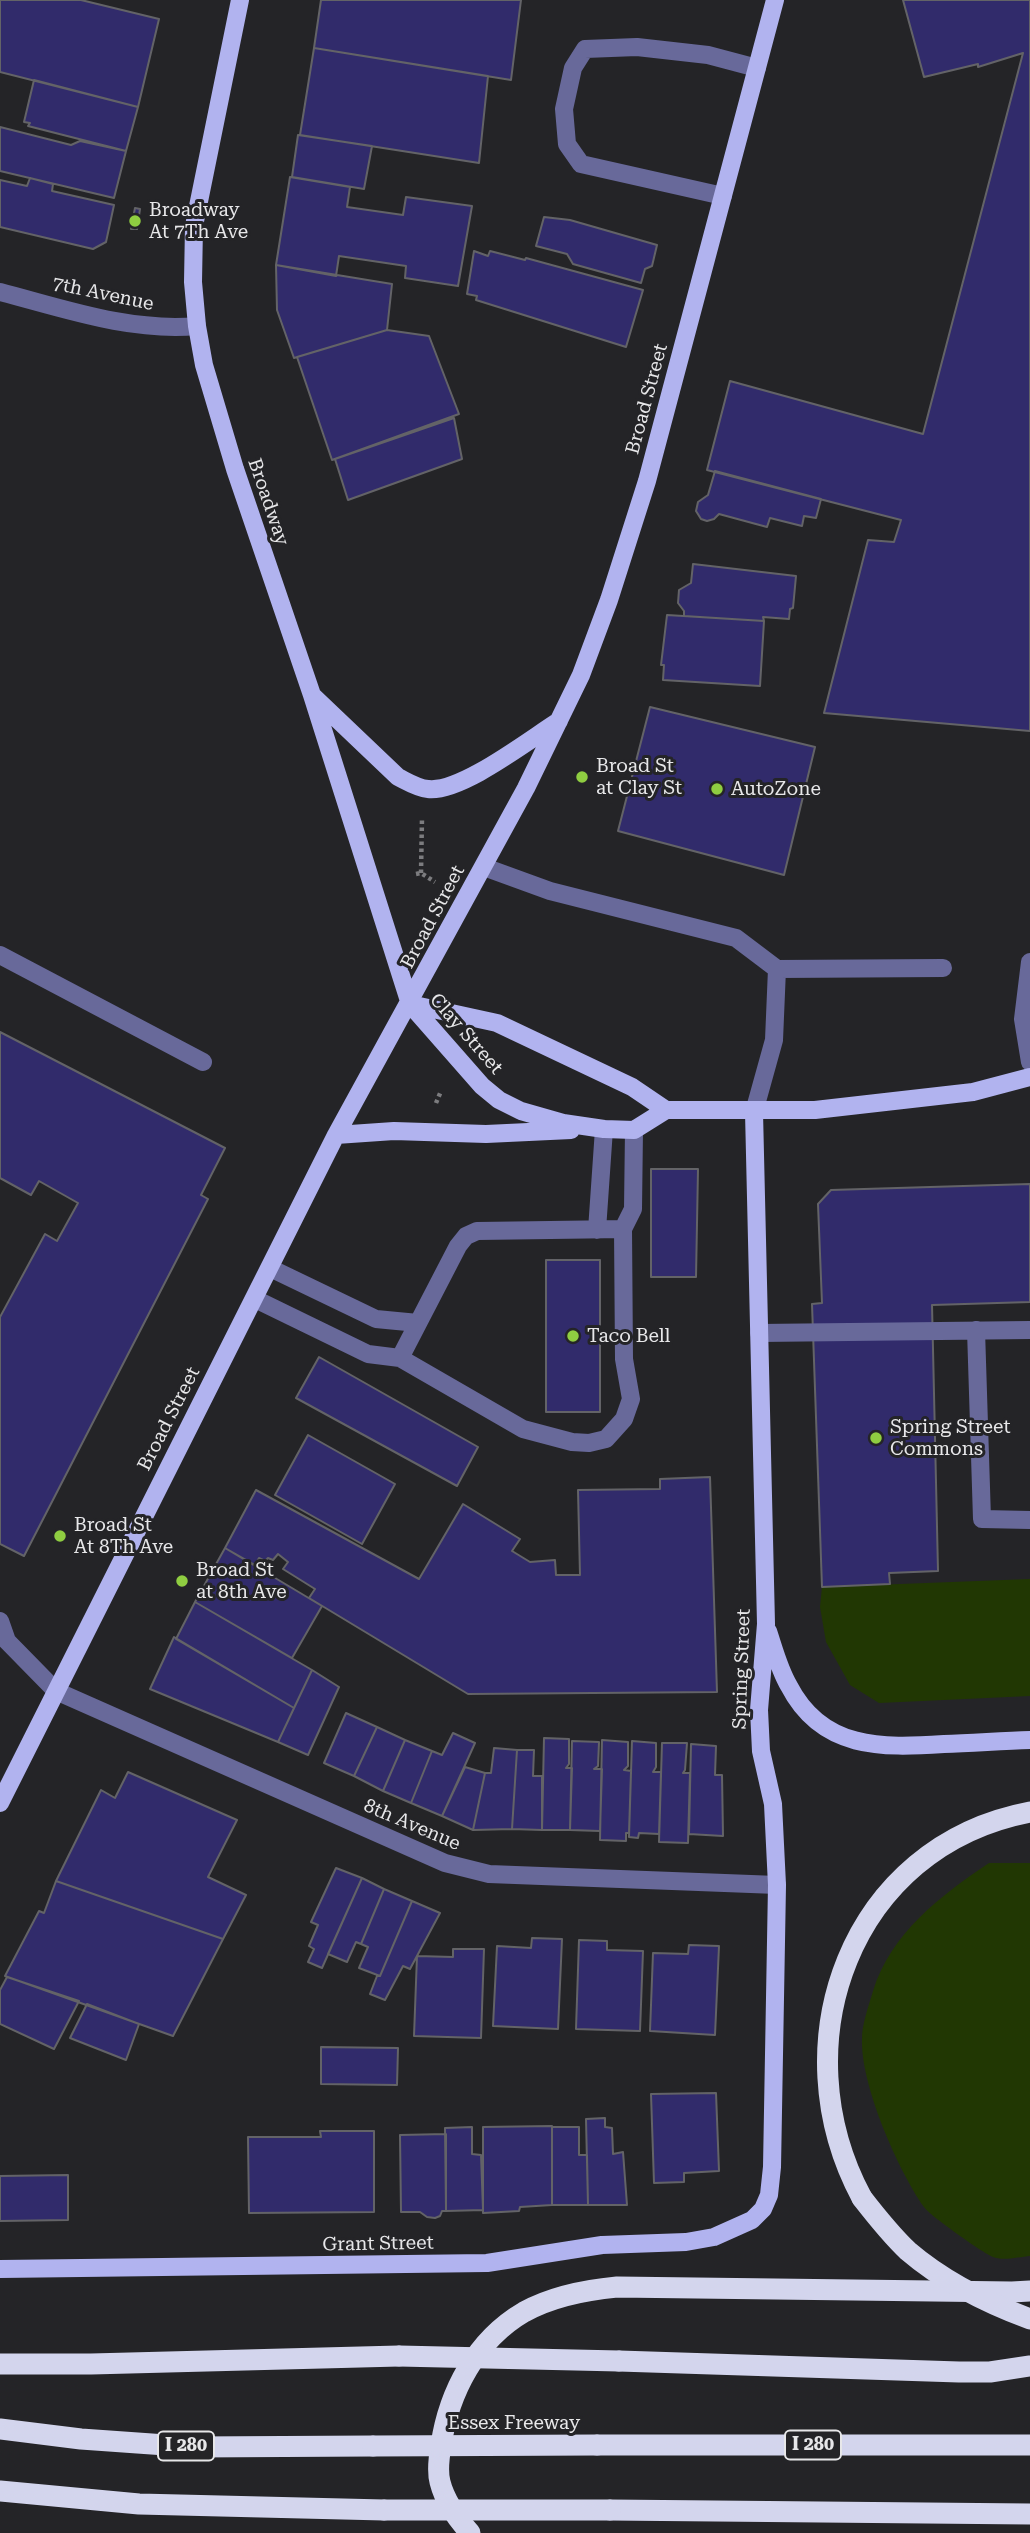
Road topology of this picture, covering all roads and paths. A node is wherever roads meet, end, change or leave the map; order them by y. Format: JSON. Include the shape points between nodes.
{"nodes":[{"id":1,"x":240,"y":0,"type":"edge"},
{"id":2,"x":775,"y":0,"type":"edge"},
{"id":3,"x":757,"y":68,"type":"junction"},
{"id":4,"x":723,"y":196,"type":"junction"},
{"id":5,"x":0,"y":292,"type":"edge"},
{"id":6,"x":197,"y":326,"type":"junction"},
{"id":7,"x":312,"y":695,"type":"junction"},
{"id":8,"x":561,"y":720,"type":"junction"},
{"id":9,"x":423,"y":815,"type":"dead end"},
{"id":10,"x":484,"y":867,"type":"junction"},
{"id":11,"x":435,"y":882,"type":"dead end"},
{"id":12,"x":0,"y":955,"type":"edge"},
{"id":13,"x":1030,"y":962,"type":"edge"},
{"id":14,"x":943,"y":968,"type":"dead end"},
{"id":15,"x":776,"y":969,"type":"junction"},
{"id":16,"x":410,"y":1004,"type":"junction"},
{"id":17,"x":203,"y":1062,"type":"dead end"},
{"id":18,"x":1030,"y":1062,"type":"edge"},
{"id":19,"x":1030,"y":1077,"type":"edge"},
{"id":20,"x":441,"y":1091,"type":"dead end"},
{"id":21,"x":434,"y":1107,"type":"dead end"},
{"id":22,"x":666,"y":1110,"type":"junction"},
{"id":23,"x":754,"y":1112,"type":"junction"},
{"id":24,"x":604,"y":1129,"type":"junction"},
{"id":25,"x":634,"y":1129,"type":"junction"},
{"id":26,"x":337,"y":1135,"type":"junction"},
{"id":27,"x":623,"y":1229,"type":"junction"},
{"id":28,"x":597,"y":1230,"type":"junction"},
{"id":29,"x":270,"y":1268,"type":"junction"},
{"id":30,"x":255,"y":1299,"type":"junction"},
{"id":31,"x":418,"y":1323,"type":"junction"},
{"id":32,"x":976,"y":1330,"type":"junction"},
{"id":33,"x":1030,"y":1330,"type":"edge"},
{"id":34,"x":759,"y":1333,"type":"junction"},
{"id":35,"x":400,"y":1358,"type":"junction"},
{"id":36,"x":1030,"y":1520,"type":"edge"},
{"id":37,"x":0,"y":1621,"type":"edge"},
{"id":38,"x":766,"y":1624,"type":"junction"},
{"id":39,"x":4,"y":1641,"type":"edge"},
{"id":40,"x":56,"y":1691,"type":"junction"},
{"id":41,"x":1030,"y":1740,"type":"edge"},
{"id":42,"x":0,"y":1803,"type":"edge"},
{"id":43,"x":1030,"y":1812,"type":"edge"},
{"id":44,"x":777,"y":1885,"type":"junction"},
{"id":45,"x":752,"y":2220,"type":"joint"},
{"id":46,"x":0,"y":2269,"type":"edge"},
{"id":47,"x":1030,"y":2291,"type":"edge"},
{"id":48,"x":1030,"y":2319,"type":"edge"},
{"id":49,"x":0,"y":2364,"type":"edge"},
{"id":50,"x":1030,"y":2366,"type":"edge"},
{"id":51,"x":0,"y":2428,"type":"edge"},
{"id":52,"x":1030,"y":2445,"type":"edge"},
{"id":53,"x":0,"y":2491,"type":"edge"},
{"id":54,"x":1030,"y":2514,"type":"edge"},
{"id":55,"x":470,"y":2533,"type":"edge"}],
"edges":[{"from":1,"to":6,"type":"main road","name":"Broadway","via":[[194,226]]},
{"from":2,"to":3,"type":"main road","name":"Broad Street"},
{"from":3,"to":4,"type":"main road","name":"Broad Street"},
{"from":3,"to":4,"type":"street","via":[[708,55],[636,47],[586,49],[573,68],[564,109],[567,144],[581,164]]},
{"from":4,"to":8,"type":"main road","name":"Broad Street","via":[[623,559]]},
{"from":5,"to":6,"type":"street","name":"7th Avenue","via":[[135,326]]},
{"from":6,"to":7,"type":"main road","name":"Broadway","via":[[235,469]]},
{"from":7,"to":8,"type":"main road","via":[[398,777],[428,789],[455,785]]},
{"from":7,"to":16,"type":"main road","name":"Broadway"},
{"from":8,"to":10,"type":"main road","name":"Broad Street"},
{"from":9,"to":11,"type":"path","via":[[419,873]]},
{"from":10,"to":15,"type":"street","via":[[550,891],[736,938]]},
{"from":10,"to":16,"type":"main road","name":"Broad Street"},
{"from":12,"to":17,"type":"street"},
{"from":13,"to":18,"type":"street","via":[[1023,1019]]},
{"from":14,"to":15,"type":"street"},
{"from":15,"to":23,"type":"street","via":[[774,1040]]},
{"from":16,"to":22,"type":"main road","name":"Clay Street","via":[[497,1023],[632,1087]]},
{"from":16,"to":24,"type":"main road","name":"Clay Street","via":[[499,1100],[541,1118]]},
{"from":16,"to":26,"type":"main road","name":"Broad Street"},
{"from":19,"to":23,"type":"main road","via":[[935,1097]]},
{"from":20,"to":21,"type":"path"},
{"from":22,"to":23,"type":"main road"},
{"from":22,"to":25,"type":"main road"},
{"from":23,"to":34,"type":"main road","name":"Spring Street"},
{"from":24,"to":25,"type":"main road","name":"Clay Street"},
{"from":24,"to":26,"type":"main road"},
{"from":24,"to":28,"type":"street"},
{"from":25,"to":27,"type":"street","via":[[633,1209]]},
{"from":26,"to":29,"type":"main road","name":"Broad Street"},
{"from":27,"to":28,"type":"street"},
{"from":27,"to":35,"type":"street","via":[[624,1359],[631,1399],[624,1419],[606,1439],[572,1442],[523,1429]]},
{"from":28,"to":31,"type":"street","via":[[477,1231],[466,1236]]},
{"from":29,"to":30,"type":"main road","name":"Broad Street"},
{"from":29,"to":31,"type":"street","via":[[376,1319]]},
{"from":30,"to":35,"type":"street","via":[[368,1354]]},
{"from":30,"to":40,"type":"main road","name":"Broad Street"},
{"from":31,"to":35,"type":"street"},
{"from":32,"to":33,"type":"street"},
{"from":32,"to":34,"type":"street"},
{"from":32,"to":36,"type":"street","via":[[982,1519]]},
{"from":34,"to":38,"type":"main road","name":"Spring Street"},
{"from":37,"to":39,"type":"street"},
{"from":38,"to":41,"type":"main road","via":[[800,1704],[852,1740],[901,1746]]},
{"from":38,"to":44,"type":"main road","name":"Spring Street","via":[[759,1710],[761,1751],[773,1804]]},
{"from":39,"to":40,"type":"street"},
{"from":40,"to":42,"type":"main road","name":"Broad Street"},
{"from":40,"to":44,"type":"street","name":"8th Avenue","via":[[467,1870]]},
{"from":43,"to":48,"type":"highway","bridge":true,"via":[[969,1831],[926,1856],[876,1907],[846,1964],[828,2029],[827,2078],[841,2154],[862,2198],[893,2235],[926,2265]]},
{"from":44,"to":45,"type":"main road","name":"Spring Street","via":[[772,2167],[769,2194]]},
{"from":45,"to":46,"type":"main road","name":"Grant Street","via":[[714,2237],[686,2242],[602,2245],[488,2263]]},
{"from":47,"to":55,"type":"highway","via":[[617,2287],[543,2303],[487,2343],[458,2385],[448,2409],[439,2480],[457,2518]]},
{"from":49,"to":50,"type":"highway","bridge":true,"via":[[399,2357],[959,2372]]},
{"from":51,"to":52,"type":"highway","name":"Essex Freeway","number":"I 280","bridge":true,"via":[[171,2446]]},
{"from":53,"to":54,"type":"highway","bridge":true,"via":[[112,2502],[243,2507]]}]}
